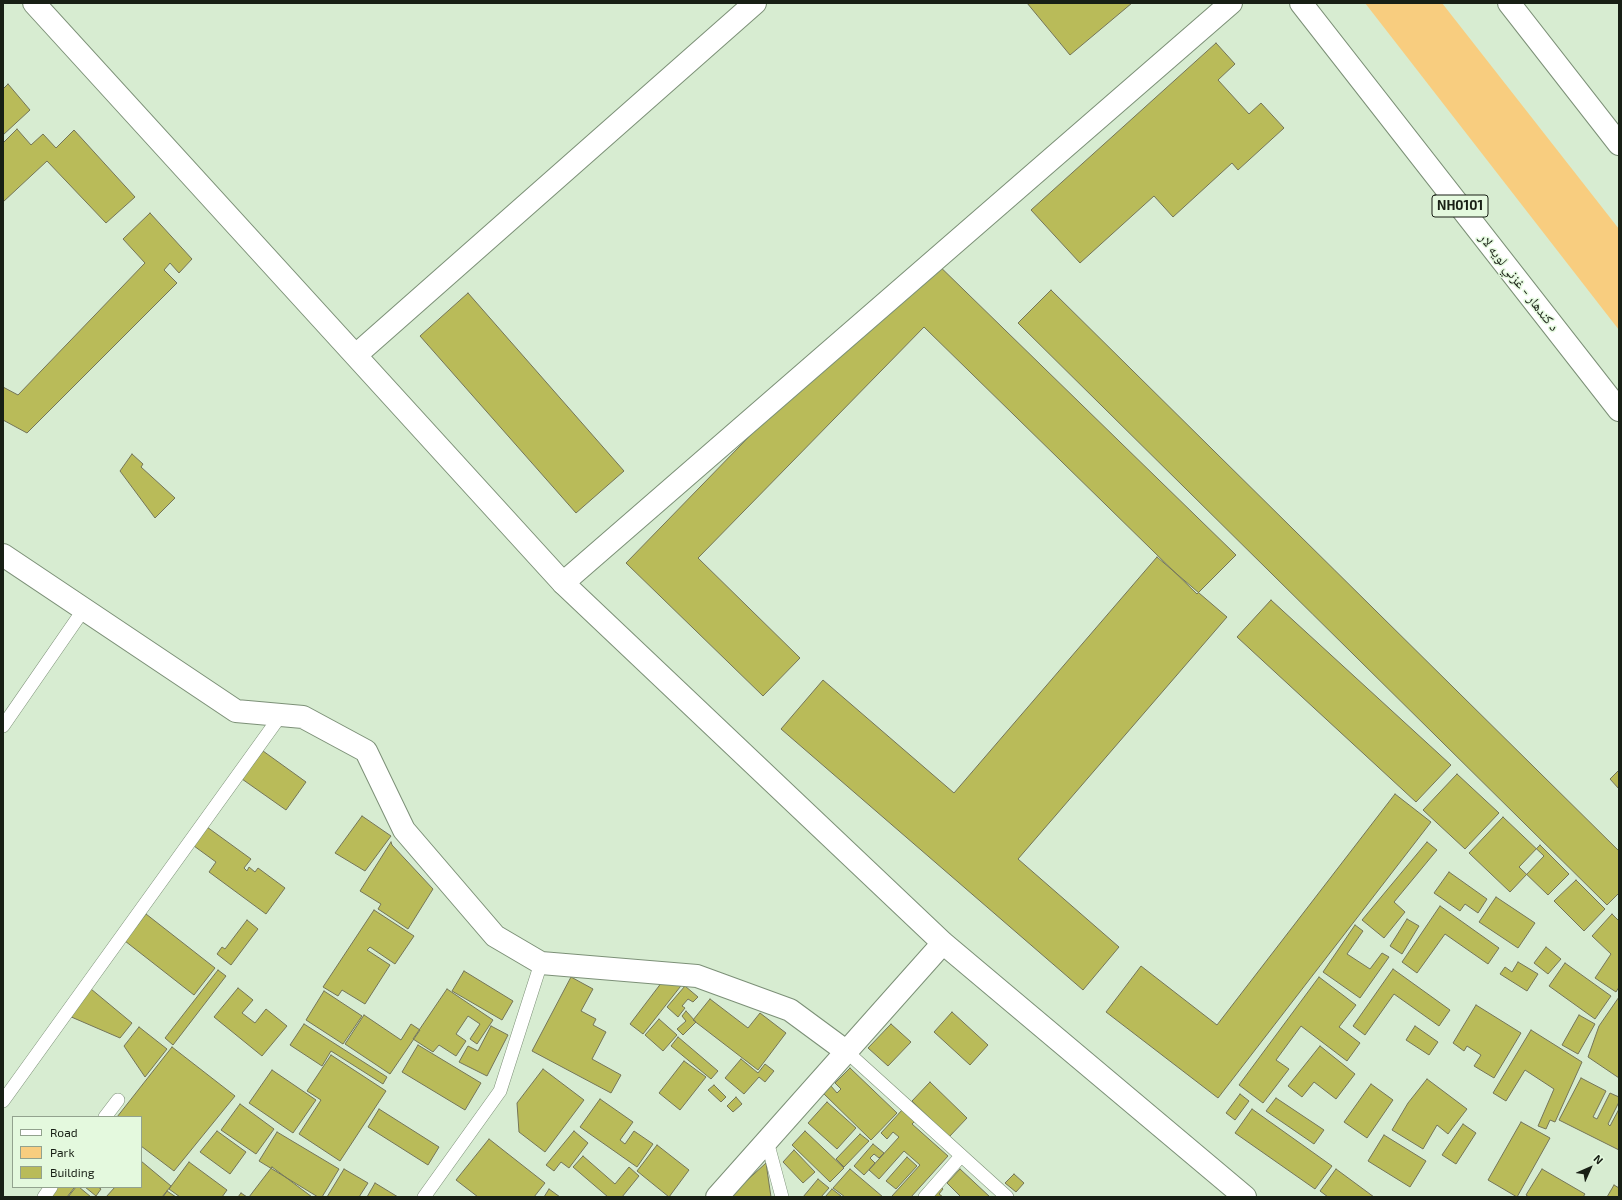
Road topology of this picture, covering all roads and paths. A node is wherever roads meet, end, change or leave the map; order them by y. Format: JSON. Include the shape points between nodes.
{"nodes":[{"id":1,"x":34,"y":3,"type":"edge"},
{"id":2,"x":755,"y":3,"type":"edge"},
{"id":3,"x":1231,"y":3,"type":"edge"},
{"id":4,"x":1301,"y":3,"type":"edge"},
{"id":5,"x":1509,"y":3,"type":"edge"},
{"id":6,"x":1619,"y":144,"type":"edge"},
{"id":7,"x":356,"y":355,"type":"junction"},
{"id":8,"x":1619,"y":410,"type":"edge"},
{"id":9,"x":3,"y":554,"type":"edge"},
{"id":10,"x":563,"y":583,"type":"junction"},
{"id":11,"x":84,"y":609,"type":"junction"},
{"id":12,"x":281,"y":715,"type":"junction"},
{"id":13,"x":3,"y":726,"type":"edge"},
{"id":14,"x":943,"y":944,"type":"junction"},
{"id":15,"x":541,"y":963,"type":"junction"},
{"id":16,"x":847,"y":1052,"type":"junction"},
{"id":17,"x":118,"y":1100,"type":"dead end"},
{"id":18,"x":3,"y":1101,"type":"edge"},
{"id":19,"x":106,"y":1116,"type":"edge"},
{"id":20,"x":767,"y":1141,"type":"junction"},
{"id":21,"x":961,"y":1156,"type":"junction"},
{"id":22,"x":50,"y":1188,"type":"edge"},
{"id":23,"x":44,"y":1197,"type":"edge"},
{"id":24,"x":424,"y":1197,"type":"edge"},
{"id":25,"x":717,"y":1197,"type":"edge"},
{"id":26,"x":782,"y":1197,"type":"edge"},
{"id":27,"x":925,"y":1197,"type":"edge"},
{"id":28,"x":1007,"y":1197,"type":"edge"},
{"id":29,"x":1245,"y":1197,"type":"edge"}],
"edges":[{"from":1,"to":7,"type":"main road"},
{"from":2,"to":7,"type":"main road"},
{"from":3,"to":10,"type":"main road"},
{"from":4,"to":8,"type":"main road","name":"د کندهار - غزني لويه لار","number":"NH0101"},
{"from":5,"to":6,"type":"main road"},
{"from":7,"to":10,"type":"main road"},
{"from":9,"to":11,"type":"main road"},
{"from":10,"to":14,"type":"main road"},
{"from":11,"to":12,"type":"main road","via":[[236,711]]},
{"from":11,"to":13,"type":"lane"},
{"from":12,"to":15,"type":"main road","via":[[303,717],[366,751],[404,830],[495,936]]},
{"from":12,"to":18,"type":"lane"},
{"from":14,"to":16,"type":"main road"},
{"from":14,"to":29,"type":"main road"},
{"from":15,"to":16,"type":"main road","via":[[697,976],[790,1010]]},
{"from":15,"to":24,"type":"lane","via":[[500,1091]]},
{"from":16,"to":20,"type":"main road"},
{"from":16,"to":21,"type":"lane"},
{"from":17,"to":19,"type":"lane"},
{"from":20,"to":25,"type":"main road"},
{"from":20,"to":26,"type":"lane"},
{"from":21,"to":27,"type":"lane"},
{"from":21,"to":28,"type":"lane"},
{"from":22,"to":23,"type":"lane"}]}
